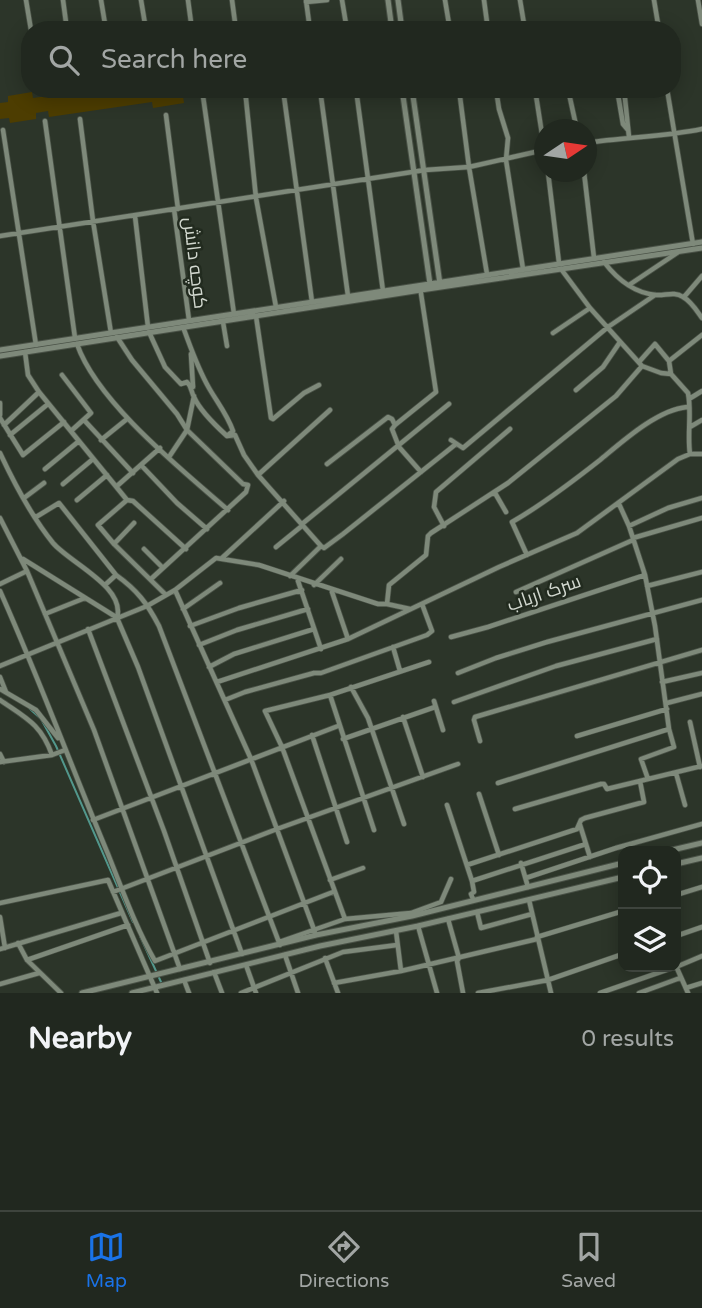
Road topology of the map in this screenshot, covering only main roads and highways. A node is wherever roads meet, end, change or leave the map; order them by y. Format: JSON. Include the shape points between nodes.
{"nodes":[{"id":1,"x":388,"y":0,"type":"edge"},
{"id":2,"x":398,"y":0,"type":"edge"},
{"id":3,"x":391,"y":21,"type":"edge"},
{"id":4,"x":401,"y":21,"type":"edge"},
{"id":5,"x":403,"y":98,"type":"edge"},
{"id":6,"x":413,"y":98,"type":"edge"},
{"id":7,"x":702,"y":242,"type":"edge"},
{"id":8,"x":702,"y":248,"type":"edge"},
{"id":9,"x":677,"y":250,"type":"junction"},
{"id":10,"x":560,"y":266,"type":"junction"},
{"id":11,"x":440,"y":284,"type":"junction"},
{"id":12,"x":431,"y":286,"type":"junction"},
{"id":13,"x":421,"y":287,"type":"junction"},
{"id":14,"x":148,"y":329,"type":"junction"},
{"id":15,"x":76,"y":341,"type":"junction"},
{"id":16,"x":0,"y":350,"type":"edge"},
{"id":17,"x":0,"y":356,"type":"edge"},
{"id":18,"x":702,"y":843,"type":"edge"},
{"id":19,"x":681,"y":848,"type":"edge"},
{"id":20,"x":702,"y":858,"type":"edge"},
{"id":21,"x":681,"y":863,"type":"edge"},
{"id":22,"x":618,"y":864,"type":"edge"},
{"id":23,"x":618,"y":878,"type":"edge"},
{"id":24,"x":164,"y":973,"type":"junction"},
{"id":25,"x":142,"y":978,"type":"junction"},
{"id":26,"x":168,"y":984,"type":"junction"},
{"id":27,"x":145,"y":990,"type":"junction"},
{"id":28,"x":156,"y":990,"type":"edge"},
{"id":29,"x":82,"y":993,"type":"edge"},
{"id":30,"x":132,"y":993,"type":"edge"}],
"edges":[{"from":1,"to":3,"type":"main road"},
{"from":2,"to":4,"type":"main road"},
{"from":5,"to":12,"type":"main road"},
{"from":6,"to":11,"type":"main road"},
{"from":7,"to":9,"type":"main road"},
{"from":8,"to":9,"type":"main road"},
{"from":9,"to":10,"type":"main road"},
{"from":9,"to":10,"type":"main road"},
{"from":10,"to":11,"type":"main road"},
{"from":10,"to":11,"type":"main road"},
{"from":11,"to":12,"type":"main road"},
{"from":12,"to":13,"type":"main road"},
{"from":13,"to":14,"type":"main road"},
{"from":13,"to":14,"type":"main road","via":[[223,322]]},
{"from":14,"to":15,"type":"main road"},
{"from":14,"to":15,"type":"main road"},
{"from":15,"to":16,"type":"main road"},
{"from":15,"to":17,"type":"main road"},
{"from":18,"to":19,"type":"main road"},
{"from":20,"to":21,"type":"main road"},
{"from":22,"to":24,"type":"main road","via":[[412,916],[314,932]]},
{"from":23,"to":26,"type":"main road"},
{"from":24,"to":25,"type":"main road"},
{"from":24,"to":26,"type":"main road"},
{"from":25,"to":27,"type":"main road","via":[[148,983]]},
{"from":25,"to":29,"type":"main road"},
{"from":26,"to":28,"type":"main road"},
{"from":27,"to":28,"type":"main road"},
{"from":27,"to":30,"type":"main road"}]}
